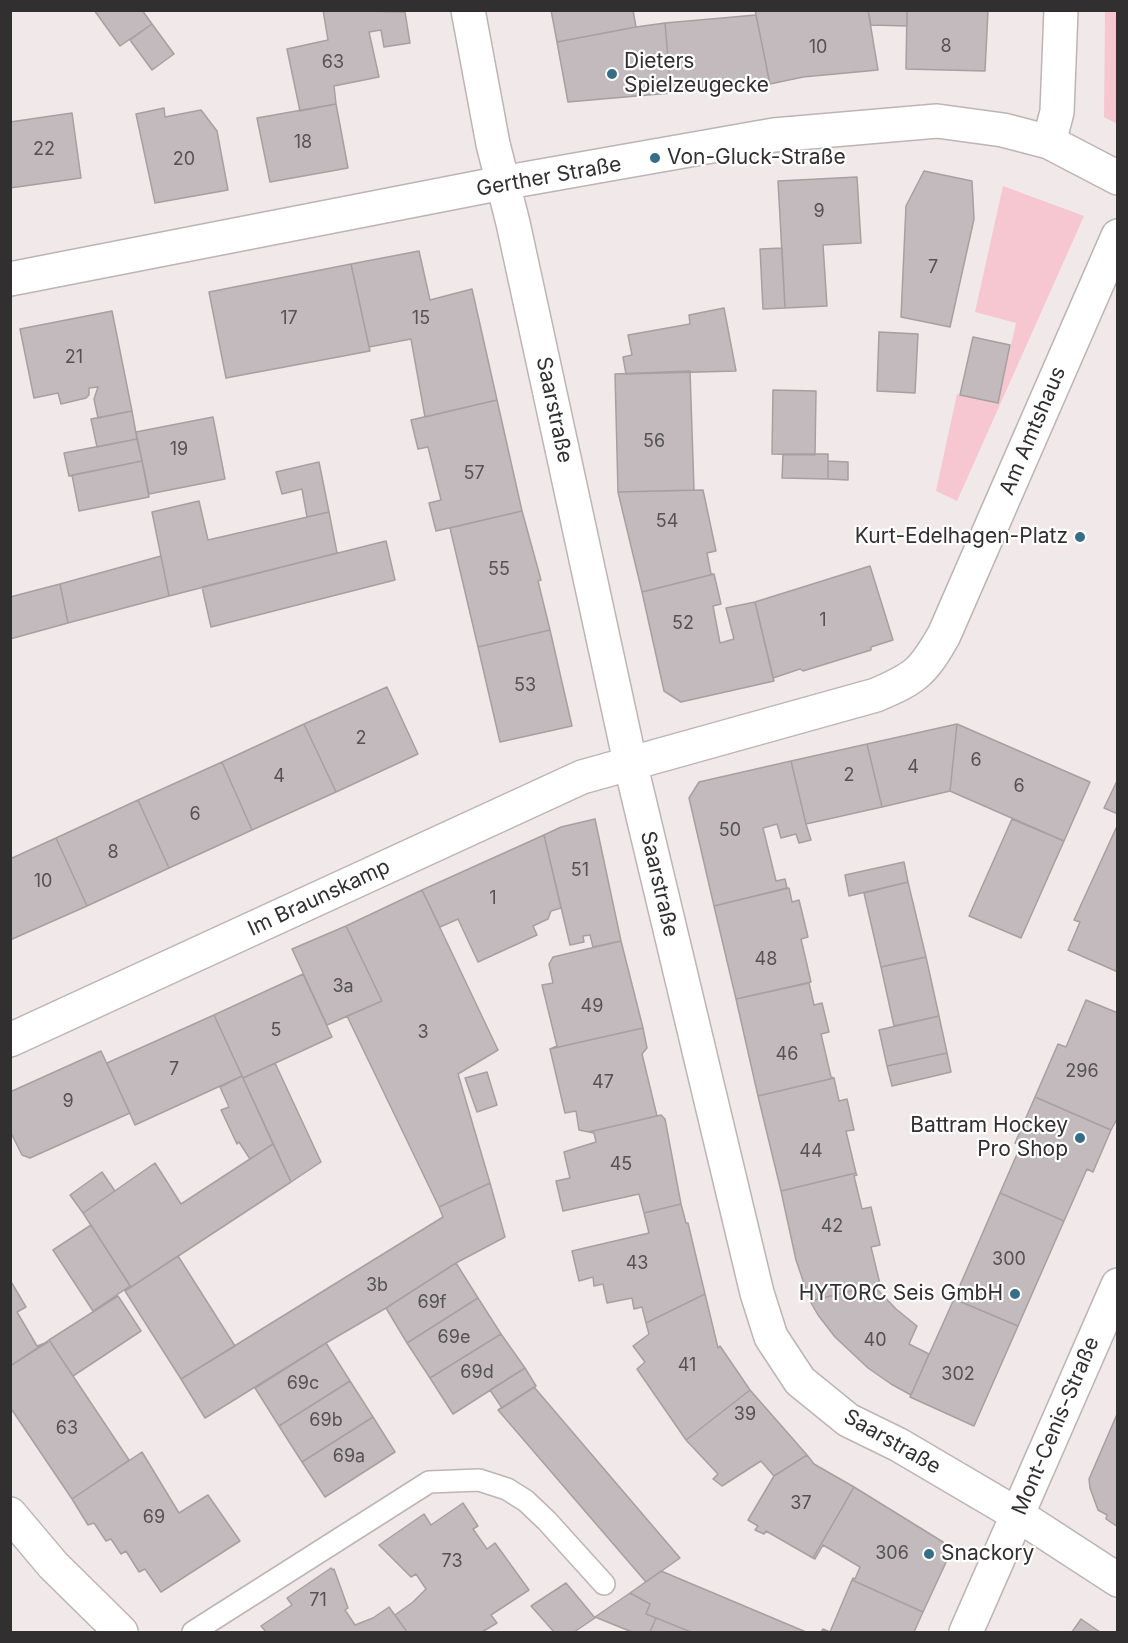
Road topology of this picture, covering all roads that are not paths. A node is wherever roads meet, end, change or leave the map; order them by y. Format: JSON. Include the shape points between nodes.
{"nodes":[{"id":1,"x":468,"y":10,"type":"edge"},
{"id":2,"x":1061,"y":10,"type":"edge"},
{"id":3,"x":1049,"y":142,"type":"junction"},
{"id":4,"x":1118,"y":178,"type":"edge"},
{"id":5,"x":502,"y":183,"type":"junction"},
{"id":6,"x":1118,"y":236,"type":"edge"},
{"id":7,"x":10,"y":279,"type":"edge"},
{"id":8,"x":630,"y":762,"type":"junction"},
{"id":9,"x":10,"y":1040,"type":"edge"},
{"id":10,"x":1118,"y":1285,"type":"edge"},
{"id":11,"x":10,"y":1514,"type":"edge"},
{"id":12,"x":1018,"y":1515,"type":"junction"},
{"id":13,"x":1118,"y":1580,"type":"edge"},
{"id":14,"x":604,"y":1584,"type":"dead end"},
{"id":15,"x":121,"y":1632,"type":"edge"},
{"id":16,"x":193,"y":1632,"type":"edge"},
{"id":17,"x":966,"y":1632,"type":"edge"}],
"edges":[{"from":1,"to":5,"type":"street","name":"Saarstraße"},
{"from":2,"to":3,"type":"street","via":[[1057,112]]},
{"from":3,"to":4,"type":"street","name":"Gerther Straße"},
{"from":3,"to":5,"type":"street","name":"Gerther Straße","via":[[1003,130],[937,121],[774,135]]},
{"from":5,"to":7,"type":"street","name":"Gerther Straße"},
{"from":5,"to":8,"type":"street","name":"Saarstraße"},
{"from":6,"to":8,"type":"street","name":"Am Amtshaus","via":[[930,660],[917,674],[876,695]]},
{"from":8,"to":9,"type":"street","name":"Im Braunskamp","via":[[582,777]]},
{"from":8,"to":12,"type":"street","name":"Saarstraße","via":[[757,1293],[771,1337],[800,1381],[848,1420],[899,1445]]},
{"from":10,"to":12,"type":"street","name":"Mont-Cenis-Straße"},
{"from":11,"to":15,"type":"street","via":[[53,1565]]},
{"from":12,"to":13,"type":"street","name":"Saarstraße"},
{"from":12,"to":17,"type":"street","name":"Mont-Cenis-Straße"},
{"from":14,"to":16,"type":"lane","via":[[547,1521],[507,1489],[479,1480],[429,1482]]}]}
